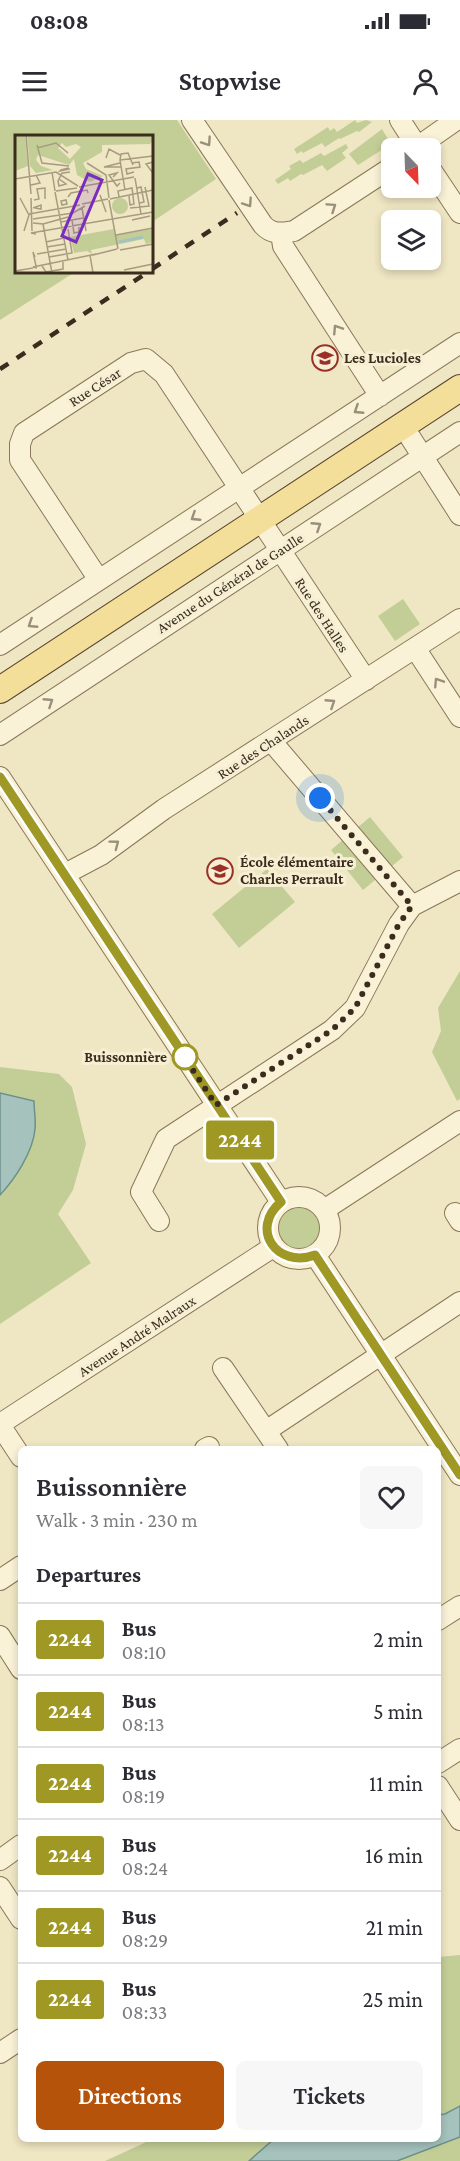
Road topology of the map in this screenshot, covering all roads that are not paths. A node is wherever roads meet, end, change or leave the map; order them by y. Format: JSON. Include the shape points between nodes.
{"nodes":[{"id":1,"x":192,"y":120,"type":"edge"},
{"id":2,"x":400,"y":120,"type":"edge"},
{"id":3,"x":456,"y":120,"type":"edge"},
{"id":4,"x":411,"y":138,"type":"edge"},
{"id":5,"x":431,"y":138,"type":"edge"},
{"id":6,"x":381,"y":174,"type":"edge"},
{"id":7,"x":441,"y":184,"type":"edge"},
{"id":8,"x":460,"y":213,"type":"edge"},
{"id":9,"x":281,"y":233,"type":"junction"},
{"id":10,"x":460,"y":343,"type":"edge"},
{"id":11,"x":460,"y":388,"type":"edge"},
{"id":12,"x":380,"y":396,"type":"junction"},
{"id":13,"x":403,"y":426,"type":"junction"},
{"id":14,"x":460,"y":432,"type":"edge"},
{"id":15,"x":423,"y":457,"type":"junction"},
{"id":16,"x":239,"y":489,"type":"junction"},
{"id":17,"x":460,"y":515,"type":"edge"},
{"id":18,"x":259,"y":520,"type":"junction"},
{"id":19,"x":280,"y":550,"type":"junction"},
{"id":20,"x":99,"y":580,"type":"junction"},
{"id":21,"x":459,"y":623,"type":"edge"},
{"id":22,"x":0,"y":645,"type":"edge"},
{"id":23,"x":415,"y":648,"type":"junction"},
{"id":24,"x":366,"y":680,"type":"junction"},
{"id":25,"x":0,"y":690,"type":"edge"},
{"id":26,"x":460,"y":717,"type":"edge"},
{"id":27,"x":0,"y":735,"type":"edge"},
{"id":28,"x":272,"y":742,"type":"junction"},
{"id":29,"x":0,"y":777,"type":"edge"},
{"id":30,"x":65,"y":874,"type":"junction"},
{"id":31,"x":460,"y":881,"type":"edge"},
{"id":32,"x":412,"y":906,"type":"junction"},
{"id":33,"x":216,"y":1105,"type":"junction"},
{"id":34,"x":460,"y":1121,"type":"edge"},
{"id":35,"x":281,"y":1202,"type":"junction"},
{"id":36,"x":324,"y":1210,"type":"junction"},
{"id":37,"x":159,"y":1221,"type":"dead end"},
{"id":38,"x":273,"y":1246,"type":"junction"},
{"id":39,"x":315,"y":1255,"type":"junction"},
{"id":40,"x":460,"y":1302,"type":"edge"},
{"id":41,"x":380,"y":1354,"type":"junction"},
{"id":42,"x":223,"y":1368,"type":"dead end"},
{"id":43,"x":0,"y":1425,"type":"edge"},
{"id":44,"x":266,"y":1431,"type":"junction"},
{"id":45,"x":276,"y":1446,"type":"edge"},
{"id":46,"x":441,"y":1446,"type":"edge"},
{"id":47,"x":441,"y":1446,"type":"edge"},
{"id":48,"x":18,"y":1452,"type":"edge"},
{"id":49,"x":460,"y":1475,"type":"edge"},
{"id":50,"x":18,"y":1568,"type":"edge"},
{"id":51,"x":0,"y":1580,"type":"edge"},
{"id":52,"x":460,"y":1606,"type":"edge"},
{"id":53,"x":441,"y":1618,"type":"edge"},
{"id":54,"x":0,"y":1636,"type":"edge"},
{"id":55,"x":18,"y":1664,"type":"edge"},
{"id":56,"x":460,"y":1749,"type":"edge"},
{"id":57,"x":441,"y":1761,"type":"edge"},
{"id":58,"x":441,"y":1791,"type":"edge"},
{"id":59,"x":460,"y":1820,"type":"edge"},
{"id":60,"x":18,"y":1847,"type":"edge"},
{"id":61,"x":0,"y":1860,"type":"edge"},
{"id":62,"x":0,"y":1887,"type":"edge"},
{"id":63,"x":18,"y":1914,"type":"edge"},
{"id":64,"x":18,"y":2041,"type":"edge"},
{"id":65,"x":0,"y":2053,"type":"edge"}],
"edges":[{"from":1,"to":9,"type":"street","one_way":true,"via":[[263,225],[271,232]]},
{"from":2,"to":4,"type":"street"},
{"from":3,"to":5,"type":"street"},
{"from":9,"to":6,"type":"street","one_way":true,"via":[[314,220]]},
{"from":7,"to":8,"type":"street"},
{"from":12,"to":9,"type":"street","one_way":true,"via":[[283,246]]},
{"from":10,"to":12,"type":"street"},
{"from":11,"to":13,"type":"main road"},
{"from":12,"to":16,"type":"street","one_way":true},
{"from":13,"to":15,"type":"street"},
{"from":13,"to":18,"type":"main road"},
{"from":14,"to":15,"type":"street","name":"Avenue du Général de Gaulle"},
{"from":15,"to":17,"type":"street"},
{"from":19,"to":15,"type":"street","name":"Avenue du Général de Gaulle","one_way":true},
{"from":16,"to":18,"type":"street","name":"Rue César"},
{"from":16,"to":20,"type":"street","one_way":true},
{"from":16,"to":20,"type":"street","name":"Rue César","via":[[164,374],[146,359],[131,363],[24,433],[20,444],[20,460]]},
{"from":18,"to":19,"type":"street","name":"Rue des Halles"},
{"from":18,"to":25,"type":"main road"},
{"from":19,"to":24,"type":"street","name":"Rue des Halles"},
{"from":27,"to":19,"type":"street","name":"Avenue du Général de Gaulle","one_way":true},
{"from":20,"to":22,"type":"street","one_way":true},
{"from":21,"to":23,"type":"street","name":"Rue des Chalands"},
{"from":23,"to":24,"type":"street","name":"Rue des Chalands"},
{"from":26,"to":23,"type":"street","one_way":true},
{"from":28,"to":24,"type":"street","name":"Rue des Chalands","one_way":true},
{"from":30,"to":28,"type":"street","name":"Rue des Chalands","one_way":true,"via":[[101,855],[140,825]]},
{"from":28,"to":32,"type":"street"},
{"from":29,"to":30,"type":"street"},
{"from":30,"to":33,"type":"street"},
{"from":31,"to":32,"type":"street"},
{"from":32,"to":33,"type":"street","via":[[355,1008],[332,1030]]},
{"from":33,"to":35,"type":"street"},
{"from":33,"to":37,"type":"street","via":[[166,1139],[141,1192]]},
{"from":34,"to":36,"type":"street"},
{"from":35,"to":36,"type":"street","via":[[309,1198]]},
{"from":35,"to":38,"type":"street","via":[[267,1224]]},
{"from":36,"to":39,"type":"street","via":[[329,1219],[328,1239]]},
{"from":38,"to":39,"type":"street","via":[[292,1258]]},
{"from":38,"to":43,"type":"street","name":"Avenue André Malraux"},
{"from":39,"to":41,"type":"street"},
{"from":40,"to":41,"type":"street"},
{"from":41,"to":44,"type":"street"},
{"from":41,"to":47,"type":"street"},
{"from":42,"to":44,"type":"street"},
{"from":43,"to":48,"type":"street"},
{"from":44,"to":45,"type":"street"},
{"from":46,"to":49,"type":"street"},
{"from":50,"to":51,"type":"street"},
{"from":52,"to":53,"type":"street"},
{"from":54,"to":55,"type":"street"},
{"from":56,"to":57,"type":"street"},
{"from":58,"to":59,"type":"street"},
{"from":60,"to":61,"type":"street"},
{"from":62,"to":63,"type":"street"},
{"from":64,"to":65,"type":"street"}]}
